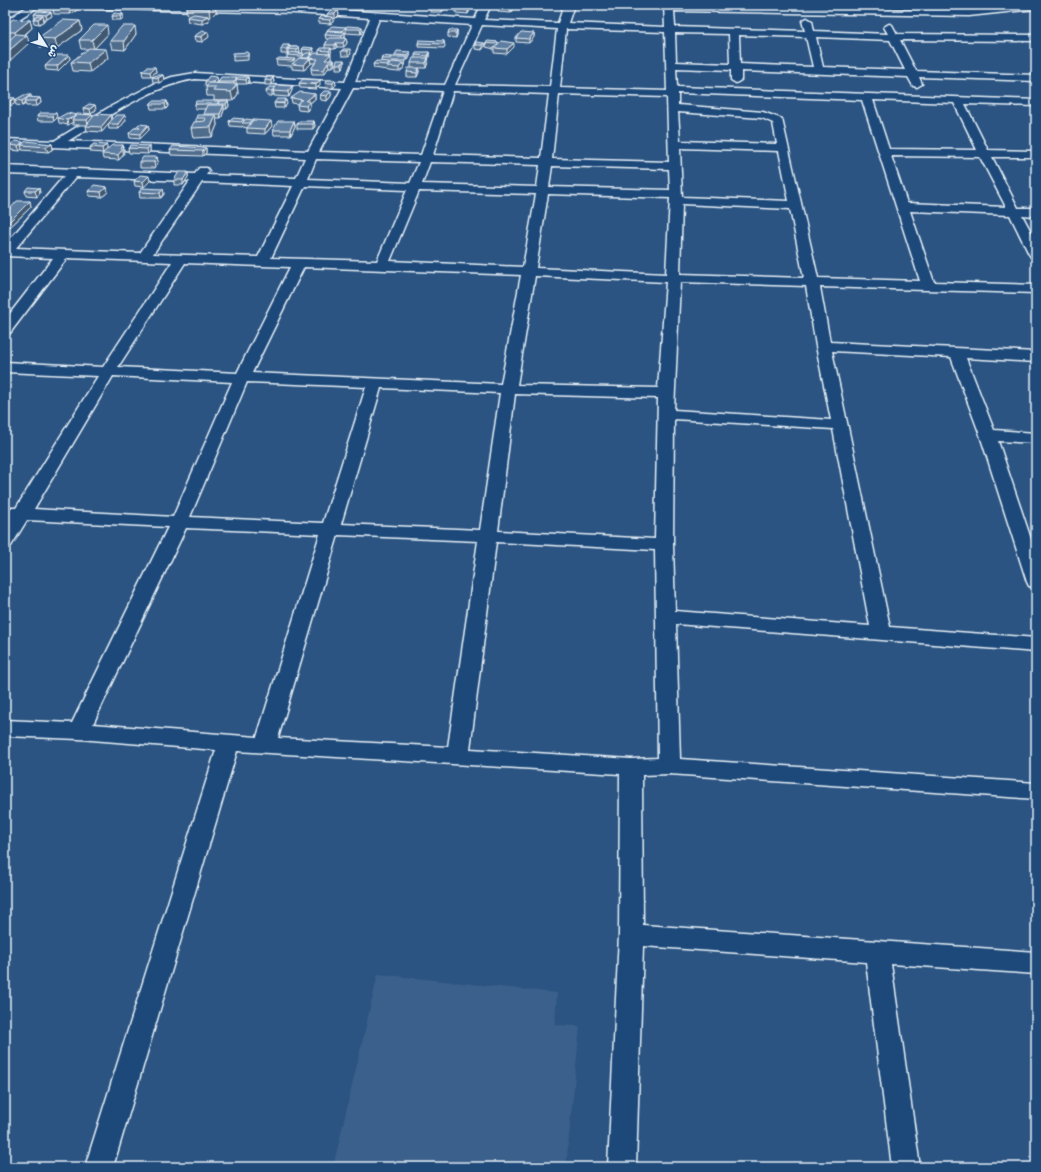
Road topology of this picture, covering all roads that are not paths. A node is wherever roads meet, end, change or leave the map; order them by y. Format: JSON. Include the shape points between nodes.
{"nodes":[{"id":1,"x":36,"y":5,"type":"edge"},
{"id":2,"x":67,"y":5,"type":"edge"},
{"id":3,"x":486,"y":5,"type":"edge"},
{"id":4,"x":569,"y":5,"type":"edge"},
{"id":5,"x":669,"y":6,"type":"edge"},
{"id":6,"x":1036,"y":6,"type":"edge"},
{"id":7,"x":231,"y":7,"type":"edge"},
{"id":8,"x":726,"y":7,"type":"edge"},
{"id":9,"x":336,"y":9,"type":"edge"},
{"id":10,"x":394,"y":9,"type":"dead end"},
{"id":11,"x":882,"y":9,"type":"edge"},
{"id":12,"x":967,"y":9,"type":"edge"},
{"id":13,"x":804,"y":10,"type":"junction"},
{"id":14,"x":381,"y":16,"type":"junction"},
{"id":15,"x":477,"y":23,"type":"junction"},
{"id":16,"x":5,"y":25,"type":"edge"},
{"id":17,"x":562,"y":26,"type":"junction"},
{"id":18,"x":669,"y":30,"type":"junction"},
{"id":19,"x":734,"y":31,"type":"junction"},
{"id":20,"x":810,"y":33,"type":"junction"},
{"id":21,"x":895,"y":37,"type":"junction"},
{"id":22,"x":1036,"y":38,"type":"edge"},
{"id":23,"x":671,"y":65,"type":"junction"},
{"id":24,"x":736,"y":67,"type":"junction"},
{"id":25,"x":819,"y":71,"type":"junction"},
{"id":26,"x":913,"y":74,"type":"junction"},
{"id":27,"x":993,"y":77,"type":"junction"},
{"id":28,"x":1036,"y":78,"type":"edge"},
{"id":29,"x":350,"y":85,"type":"junction"},
{"id":30,"x":449,"y":87,"type":"junction"},
{"id":31,"x":554,"y":91,"type":"junction"},
{"id":32,"x":737,"y":92,"type":"junction"},
{"id":33,"x":673,"y":97,"type":"junction"},
{"id":34,"x":867,"y":98,"type":"junction"},
{"id":35,"x":925,"y":100,"type":"junction"},
{"id":36,"x":959,"y":102,"type":"junction"},
{"id":37,"x":1006,"y":103,"type":"junction"},
{"id":38,"x":1036,"y":103,"type":"edge"},
{"id":39,"x":5,"y":142,"type":"edge"},
{"id":40,"x":56,"y":144,"type":"junction"},
{"id":41,"x":674,"y":144,"type":"junction"},
{"id":42,"x":782,"y":148,"type":"junction"},
{"id":43,"x":219,"y":151,"type":"junction"},
{"id":44,"x":884,"y":152,"type":"junction"},
{"id":45,"x":985,"y":154,"type":"junction"},
{"id":46,"x":1036,"y":154,"type":"edge"},
{"id":47,"x":312,"y":155,"type":"junction"},
{"id":48,"x":426,"y":158,"type":"junction"},
{"id":49,"x":545,"y":162,"type":"junction"},
{"id":50,"x":674,"y":166,"type":"junction"},
{"id":51,"x":5,"y":170,"type":"edge"},
{"id":52,"x":73,"y":173,"type":"junction"},
{"id":53,"x":198,"y":178,"type":"junction"},
{"id":54,"x":301,"y":182,"type":"junction"},
{"id":55,"x":414,"y":187,"type":"junction"},
{"id":56,"x":542,"y":190,"type":"junction"},
{"id":57,"x":676,"y":197,"type":"junction"},
{"id":58,"x":795,"y":205,"type":"junction"},
{"id":59,"x":902,"y":207,"type":"junction"},
{"id":60,"x":1015,"y":212,"type":"junction"},
{"id":61,"x":1036,"y":212,"type":"edge"},
{"id":62,"x":6,"y":252,"type":"edge"},
{"id":63,"x":64,"y":254,"type":"junction"},
{"id":64,"x":1036,"y":254,"type":"edge"},
{"id":65,"x":144,"y":257,"type":"junction"},
{"id":66,"x":181,"y":258,"type":"junction"},
{"id":67,"x":262,"y":262,"type":"junction"},
{"id":68,"x":299,"y":263,"type":"junction"},
{"id":69,"x":382,"y":265,"type":"junction"},
{"id":70,"x":528,"y":271,"type":"junction"},
{"id":71,"x":673,"y":278,"type":"junction"},
{"id":72,"x":812,"y":283,"type":"junction"},
{"id":73,"x":928,"y":286,"type":"junction"},
{"id":74,"x":1036,"y":289,"type":"edge"},
{"id":75,"x":7,"y":326,"type":"edge"},
{"id":76,"x":823,"y":346,"type":"junction"},
{"id":77,"x":957,"y":353,"type":"junction"},
{"id":78,"x":1036,"y":357,"type":"edge"},
{"id":79,"x":5,"y":367,"type":"edge"},
{"id":80,"x":108,"y":371,"type":"junction"},
{"id":81,"x":242,"y":377,"type":"junction"},
{"id":82,"x":375,"y":383,"type":"junction"},
{"id":83,"x":508,"y":389,"type":"junction"},
{"id":84,"x":666,"y":393,"type":"junction"},
{"id":85,"x":666,"y":414,"type":"junction"},
{"id":86,"x":840,"y":425,"type":"junction"},
{"id":87,"x":988,"y":435,"type":"junction"},
{"id":88,"x":1036,"y":438,"type":"edge"},
{"id":89,"x":5,"y":513,"type":"edge"},
{"id":90,"x":23,"y":514,"type":"junction"},
{"id":91,"x":179,"y":523,"type":"junction"},
{"id":92,"x":330,"y":530,"type":"junction"},
{"id":93,"x":488,"y":536,"type":"junction"},
{"id":94,"x":5,"y":542,"type":"edge"},
{"id":95,"x":664,"y":545,"type":"junction"},
{"id":96,"x":1036,"y":582,"type":"edge"},
{"id":97,"x":665,"y":617,"type":"junction"},
{"id":98,"x":881,"y":633,"type":"junction"},
{"id":99,"x":1036,"y":645,"type":"edge"},
{"id":100,"x":5,"y":728,"type":"edge"},
{"id":101,"x":79,"y":731,"type":"junction"},
{"id":102,"x":229,"y":743,"type":"junction"},
{"id":103,"x":265,"y":745,"type":"junction"},
{"id":104,"x":458,"y":756,"type":"junction"},
{"id":105,"x":668,"y":766,"type":"junction"},
{"id":106,"x":631,"y":767,"type":"junction"},
{"id":107,"x":1036,"y":791,"type":"edge"},
{"id":108,"x":631,"y":934,"type":"junction"},
{"id":109,"x":877,"y":952,"type":"junction"},
{"id":110,"x":1036,"y":963,"type":"edge"},
{"id":111,"x":99,"y":1167,"type":"edge"},
{"id":112,"x":622,"y":1167,"type":"edge"},
{"id":113,"x":906,"y":1167,"type":"edge"}],
"edges":[{"from":1,"to":16,"type":"street"},
{"from":2,"to":7,"type":"street"},
{"from":3,"to":15,"type":"street"},
{"from":4,"to":17,"type":"street"},
{"from":5,"to":8,"type":"street"},
{"from":5,"to":18,"type":"street"},
{"from":6,"to":12,"type":"street"},
{"from":7,"to":9,"type":"street"},
{"from":8,"to":13,"type":"street"},
{"from":9,"to":14,"type":"street"},
{"from":10,"to":14,"type":"street"},
{"from":11,"to":12,"type":"street"},
{"from":11,"to":13,"type":"street"},
{"from":11,"to":21,"type":"street"},
{"from":13,"to":20,"type":"street"},
{"from":14,"to":15,"type":"street"},
{"from":14,"to":29,"type":"street"},
{"from":15,"to":17,"type":"street"},
{"from":15,"to":30,"type":"street"},
{"from":17,"to":18,"type":"street"},
{"from":17,"to":31,"type":"street"},
{"from":18,"to":19,"type":"street"},
{"from":18,"to":23,"type":"street"},
{"from":19,"to":20,"type":"street"},
{"from":19,"to":24,"type":"street"},
{"from":20,"to":21,"type":"street"},
{"from":20,"to":25,"type":"street"},
{"from":21,"to":22,"type":"street"},
{"from":21,"to":26,"type":"street"},
{"from":23,"to":24,"type":"street"},
{"from":23,"to":33,"type":"street"},
{"from":24,"to":25,"type":"street"},
{"from":24,"to":32,"type":"street"},
{"from":25,"to":26,"type":"street"},
{"from":26,"to":27,"type":"street"},
{"from":26,"to":35,"type":"street"},
{"from":27,"to":28,"type":"street"},
{"from":27,"to":37,"type":"street"},
{"from":29,"to":30,"type":"street"},
{"from":29,"to":40,"type":"street","via":[[195,76],[176,79],[112,110]]},
{"from":29,"to":47,"type":"street"},
{"from":30,"to":31,"type":"street"},
{"from":30,"to":48,"type":"street"},
{"from":31,"to":33,"type":"street"},
{"from":31,"to":49,"type":"street"},
{"from":32,"to":33,"type":"street"},
{"from":32,"to":34,"type":"street"},
{"from":33,"to":41,"type":"street"},
{"from":33,"to":42,"type":"street","via":[[773,118],[778,121]]},
{"from":34,"to":35,"type":"street"},
{"from":34,"to":44,"type":"street"},
{"from":35,"to":36,"type":"street"},
{"from":36,"to":37,"type":"street"},
{"from":36,"to":45,"type":"street"},
{"from":37,"to":38,"type":"street"},
{"from":39,"to":40,"type":"street"},
{"from":40,"to":43,"type":"street"},
{"from":41,"to":42,"type":"street"},
{"from":41,"to":50,"type":"street"},
{"from":42,"to":58,"type":"street"},
{"from":43,"to":47,"type":"street"},
{"from":43,"to":53,"type":"street"},
{"from":44,"to":45,"type":"street"},
{"from":44,"to":59,"type":"street"},
{"from":45,"to":46,"type":"street"},
{"from":45,"to":60,"type":"street"},
{"from":47,"to":48,"type":"street"},
{"from":47,"to":54,"type":"street"},
{"from":48,"to":49,"type":"street"},
{"from":48,"to":55,"type":"street"},
{"from":49,"to":50,"type":"street"},
{"from":49,"to":56,"type":"street"},
{"from":50,"to":57,"type":"street"},
{"from":51,"to":52,"type":"street"},
{"from":52,"to":53,"type":"street"},
{"from":52,"to":62,"type":"street"},
{"from":53,"to":54,"type":"street"},
{"from":53,"to":65,"type":"street"},
{"from":54,"to":55,"type":"street"},
{"from":54,"to":67,"type":"street"},
{"from":55,"to":56,"type":"street"},
{"from":55,"to":69,"type":"street"},
{"from":56,"to":57,"type":"street"},
{"from":56,"to":70,"type":"street"},
{"from":57,"to":58,"type":"street"},
{"from":57,"to":71,"type":"street"},
{"from":58,"to":72,"type":"street"},
{"from":59,"to":60,"type":"street"},
{"from":59,"to":73,"type":"street"},
{"from":60,"to":61,"type":"street"},
{"from":60,"to":64,"type":"street"},
{"from":62,"to":63,"type":"street"},
{"from":63,"to":65,"type":"street"},
{"from":63,"to":75,"type":"street"},
{"from":65,"to":66,"type":"street"},
{"from":66,"to":67,"type":"street"},
{"from":66,"to":80,"type":"street"},
{"from":67,"to":68,"type":"street"},
{"from":68,"to":69,"type":"street"},
{"from":68,"to":81,"type":"street"},
{"from":69,"to":70,"type":"street"},
{"from":70,"to":71,"type":"street"},
{"from":70,"to":83,"type":"street"},
{"from":71,"to":72,"type":"street"},
{"from":71,"to":84,"type":"street"},
{"from":72,"to":73,"type":"street"},
{"from":72,"to":76,"type":"street"},
{"from":73,"to":74,"type":"street"},
{"from":76,"to":77,"type":"street"},
{"from":76,"to":86,"type":"street"},
{"from":77,"to":78,"type":"street"},
{"from":77,"to":87,"type":"street"},
{"from":79,"to":80,"type":"street"},
{"from":80,"to":81,"type":"street"},
{"from":80,"to":90,"type":"street"},
{"from":81,"to":82,"type":"street"},
{"from":81,"to":91,"type":"street"},
{"from":82,"to":83,"type":"street"},
{"from":82,"to":92,"type":"street"},
{"from":83,"to":84,"type":"street"},
{"from":83,"to":93,"type":"street"},
{"from":84,"to":85,"type":"street"},
{"from":85,"to":86,"type":"street"},
{"from":85,"to":95,"type":"street"},
{"from":86,"to":98,"type":"street"},
{"from":87,"to":88,"type":"street"},
{"from":87,"to":96,"type":"street"},
{"from":89,"to":90,"type":"street"},
{"from":90,"to":91,"type":"street"},
{"from":90,"to":94,"type":"street"},
{"from":91,"to":92,"type":"street"},
{"from":91,"to":101,"type":"street"},
{"from":92,"to":93,"type":"street"},
{"from":92,"to":103,"type":"street"},
{"from":93,"to":95,"type":"street"},
{"from":93,"to":104,"type":"street"},
{"from":95,"to":97,"type":"street"},
{"from":97,"to":98,"type":"street"},
{"from":97,"to":105,"type":"street"},
{"from":98,"to":99,"type":"street"},
{"from":100,"to":101,"type":"street"},
{"from":101,"to":102,"type":"street"},
{"from":102,"to":103,"type":"street"},
{"from":102,"to":111,"type":"street"},
{"from":103,"to":104,"type":"street"},
{"from":104,"to":106,"type":"street"},
{"from":105,"to":106,"type":"street"},
{"from":105,"to":107,"type":"street"},
{"from":106,"to":108,"type":"street"},
{"from":108,"to":109,"type":"street"},
{"from":108,"to":112,"type":"street"},
{"from":109,"to":110,"type":"street"},
{"from":109,"to":113,"type":"street"}]}
